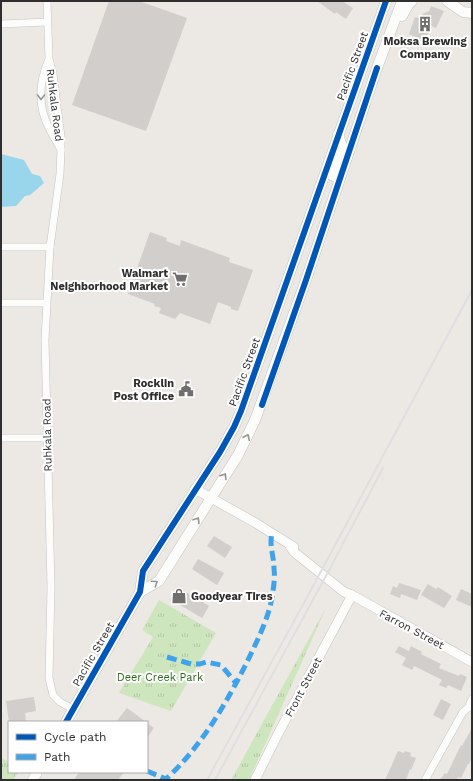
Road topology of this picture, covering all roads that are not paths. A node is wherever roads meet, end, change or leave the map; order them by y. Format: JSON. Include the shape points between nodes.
{"nodes":[{"id":1,"x":47,"y":1,"type":"edge"},
{"id":2,"x":386,"y":1,"type":"edge"},
{"id":3,"x":402,"y":1,"type":"edge"},
{"id":4,"x":412,"y":1,"type":"edge"},
{"id":5,"x":447,"y":1,"type":"edge"},
{"id":6,"x":460,"y":1,"type":"edge"},
{"id":7,"x":472,"y":10,"type":"edge"},
{"id":8,"x":472,"y":13,"type":"edge"},
{"id":9,"x":47,"y":22,"type":"junction"},
{"id":10,"x":1,"y":24,"type":"edge"},
{"id":11,"x":382,"y":54,"type":"junction"},
{"id":12,"x":49,"y":59,"type":"junction"},
{"id":13,"x":338,"y":134,"type":"junction"},
{"id":14,"x":61,"y":150,"type":"junction"},
{"id":15,"x":334,"y":192,"type":"junction"},
{"id":16,"x":1,"y":247,"type":"edge"},
{"id":17,"x":50,"y":247,"type":"junction"},
{"id":18,"x":46,"y":302,"type":"junction"},
{"id":19,"x":1,"y":303,"type":"edge"},
{"id":20,"x":1,"y":438,"type":"edge"},
{"id":21,"x":47,"y":438,"type":"junction"},
{"id":22,"x":195,"y":489,"type":"junction"},
{"id":23,"x":211,"y":498,"type":"junction"},
{"id":24,"x":140,"y":592,"type":"junction"},
{"id":25,"x":352,"y":596,"type":"junction"},
{"id":26,"x":472,"y":662,"type":"edge"},
{"id":27,"x":472,"y":693,"type":"edge"},
{"id":28,"x":472,"y":699,"type":"edge"},
{"id":29,"x":73,"y":709,"type":"junction"},
{"id":30,"x":463,"y":712,"type":"junction"},
{"id":31,"x":67,"y":721,"type":"edge"},
{"id":32,"x":255,"y":780,"type":"edge"},
{"id":33,"x":425,"y":780,"type":"edge"}],
"edges":[{"from":1,"to":9,"type":"street","name":"Ruhkala Road"},
{"from":2,"to":13,"type":"main road","name":"Pacific Street"},
{"from":3,"to":11,"type":"main road"},
{"from":4,"to":11,"type":"main road","via":[[404,12],[391,46]]},
{"from":5,"to":8,"type":"main road","via":[[463,12]]},
{"from":6,"to":7,"type":"main road"},
{"from":9,"to":10,"type":"street"},
{"from":9,"to":12,"type":"street","name":"Ruhkala Road"},
{"from":11,"to":15,"type":"main road"},
{"from":12,"to":14,"type":"street","name":"Ruhkala Road","via":[[53,74]]},
{"from":12,"to":14,"type":"street","name":"Ruhkala Road","one_way":true,"via":[[42,78],[41,103],[46,120]]},
{"from":13,"to":15,"type":"main road","via":[[342,147],[332,180]]},
{"from":13,"to":22,"type":"main road","name":"Pacific Street","via":[[241,411],[220,452]]},
{"from":14,"to":17,"type":"street","name":"Ruhkala Road"},
{"from":23,"to":15,"type":"main road","one_way":true,"via":[[256,420]]},
{"from":16,"to":17,"type":"street"},
{"from":17,"to":18,"type":"street","name":"Ruhkala Road"},
{"from":18,"to":19,"type":"street"},
{"from":18,"to":21,"type":"street","name":"Ruhkala Road"},
{"from":20,"to":21,"type":"street"},
{"from":21,"to":29,"type":"street","name":"Ruhkala Road","via":[[51,587],[49,678],[53,695]]},
{"from":22,"to":23,"type":"street","name":"Farron Street"},
{"from":22,"to":24,"type":"main road","name":"Pacific Street","via":[[143,571]]},
{"from":24,"to":23,"type":"main road","one_way":true,"via":[[159,582]]},
{"from":23,"to":25,"type":"street","name":"Farron Street","via":[[297,549]]},
{"from":24,"to":29,"type":"main road","name":"Pacific Street"},
{"from":25,"to":26,"type":"street","name":"Farron Street"},
{"from":25,"to":32,"type":"street","name":"Front Street"},
{"from":27,"to":30,"type":"street"},
{"from":28,"to":30,"type":"street"},
{"from":29,"to":31,"type":"main road","name":"Pacific Street"},
{"from":30,"to":33,"type":"street"}]}
